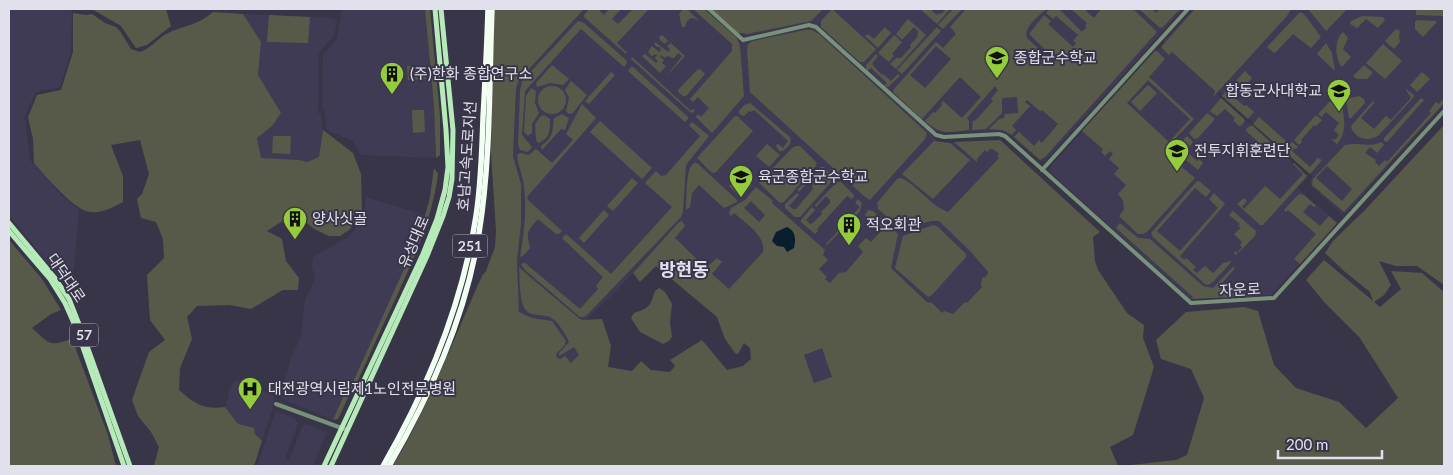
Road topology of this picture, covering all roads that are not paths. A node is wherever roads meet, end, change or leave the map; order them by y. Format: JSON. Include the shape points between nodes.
{"nodes":[{"id":1,"x":435,"y":9,"type":"edge"},
{"id":2,"x":441,"y":9,"type":"edge"},
{"id":3,"x":488,"y":9,"type":"edge"},
{"id":4,"x":492,"y":9,"type":"edge"},
{"id":5,"x":709,"y":9,"type":"edge"},
{"id":6,"x":1188,"y":9,"type":"edge"},
{"id":7,"x":1444,"y":111,"type":"edge"},
{"id":8,"x":1042,"y":170,"type":"junction"},
{"id":9,"x":9,"y":223,"type":"edge"},
{"id":10,"x":9,"y":231,"type":"edge"},
{"id":11,"x":276,"y":404,"type":"dead end"},
{"id":12,"x":344,"y":429,"type":"junction"},
{"id":13,"x":124,"y":466,"type":"edge"},
{"id":14,"x":130,"y":466,"type":"edge"},
{"id":15,"x":324,"y":466,"type":"edge"},
{"id":16,"x":331,"y":466,"type":"edge"},
{"id":17,"x":383,"y":466,"type":"edge"},
{"id":18,"x":389,"y":466,"type":"edge"}],
"edges":[{"from":1,"to":12,"type":"main road","name":"유성대로","via":[[446,130],[448,167],[445,190],[423,254]]},
{"from":2,"to":12,"type":"main road","name":"유성대로","via":[[453,130],[449,197],[427,256]]},
{"from":3,"to":17,"type":"highway","name":"호남고속도로지선","number":"251","via":[[481,165],[468,258],[435,364]]},
{"from":4,"to":18,"type":"highway","name":"호남고속도로지선","number":"251","via":[[487,165],[474,260],[444,357]]},
{"from":5,"to":8,"type":"street","name":"자운로","via":[[743,40],[813,25],[933,134],[944,137],[1002,135]]},
{"from":6,"to":8,"type":"street"},
{"from":7,"to":8,"type":"street","name":"자운로","via":[[1271,299],[1190,302]]},
{"from":9,"to":14,"type":"main road","name":"대덕대로","number":"57","via":[[68,299]]},
{"from":10,"to":13,"type":"main road","name":"대덕대로","number":"57","via":[[50,279],[65,303]]},
{"from":11,"to":12,"type":"street"},
{"from":12,"to":15,"type":"main road","name":"유성대로"},
{"from":12,"to":16,"type":"main road","name":"유성대로"}]}
